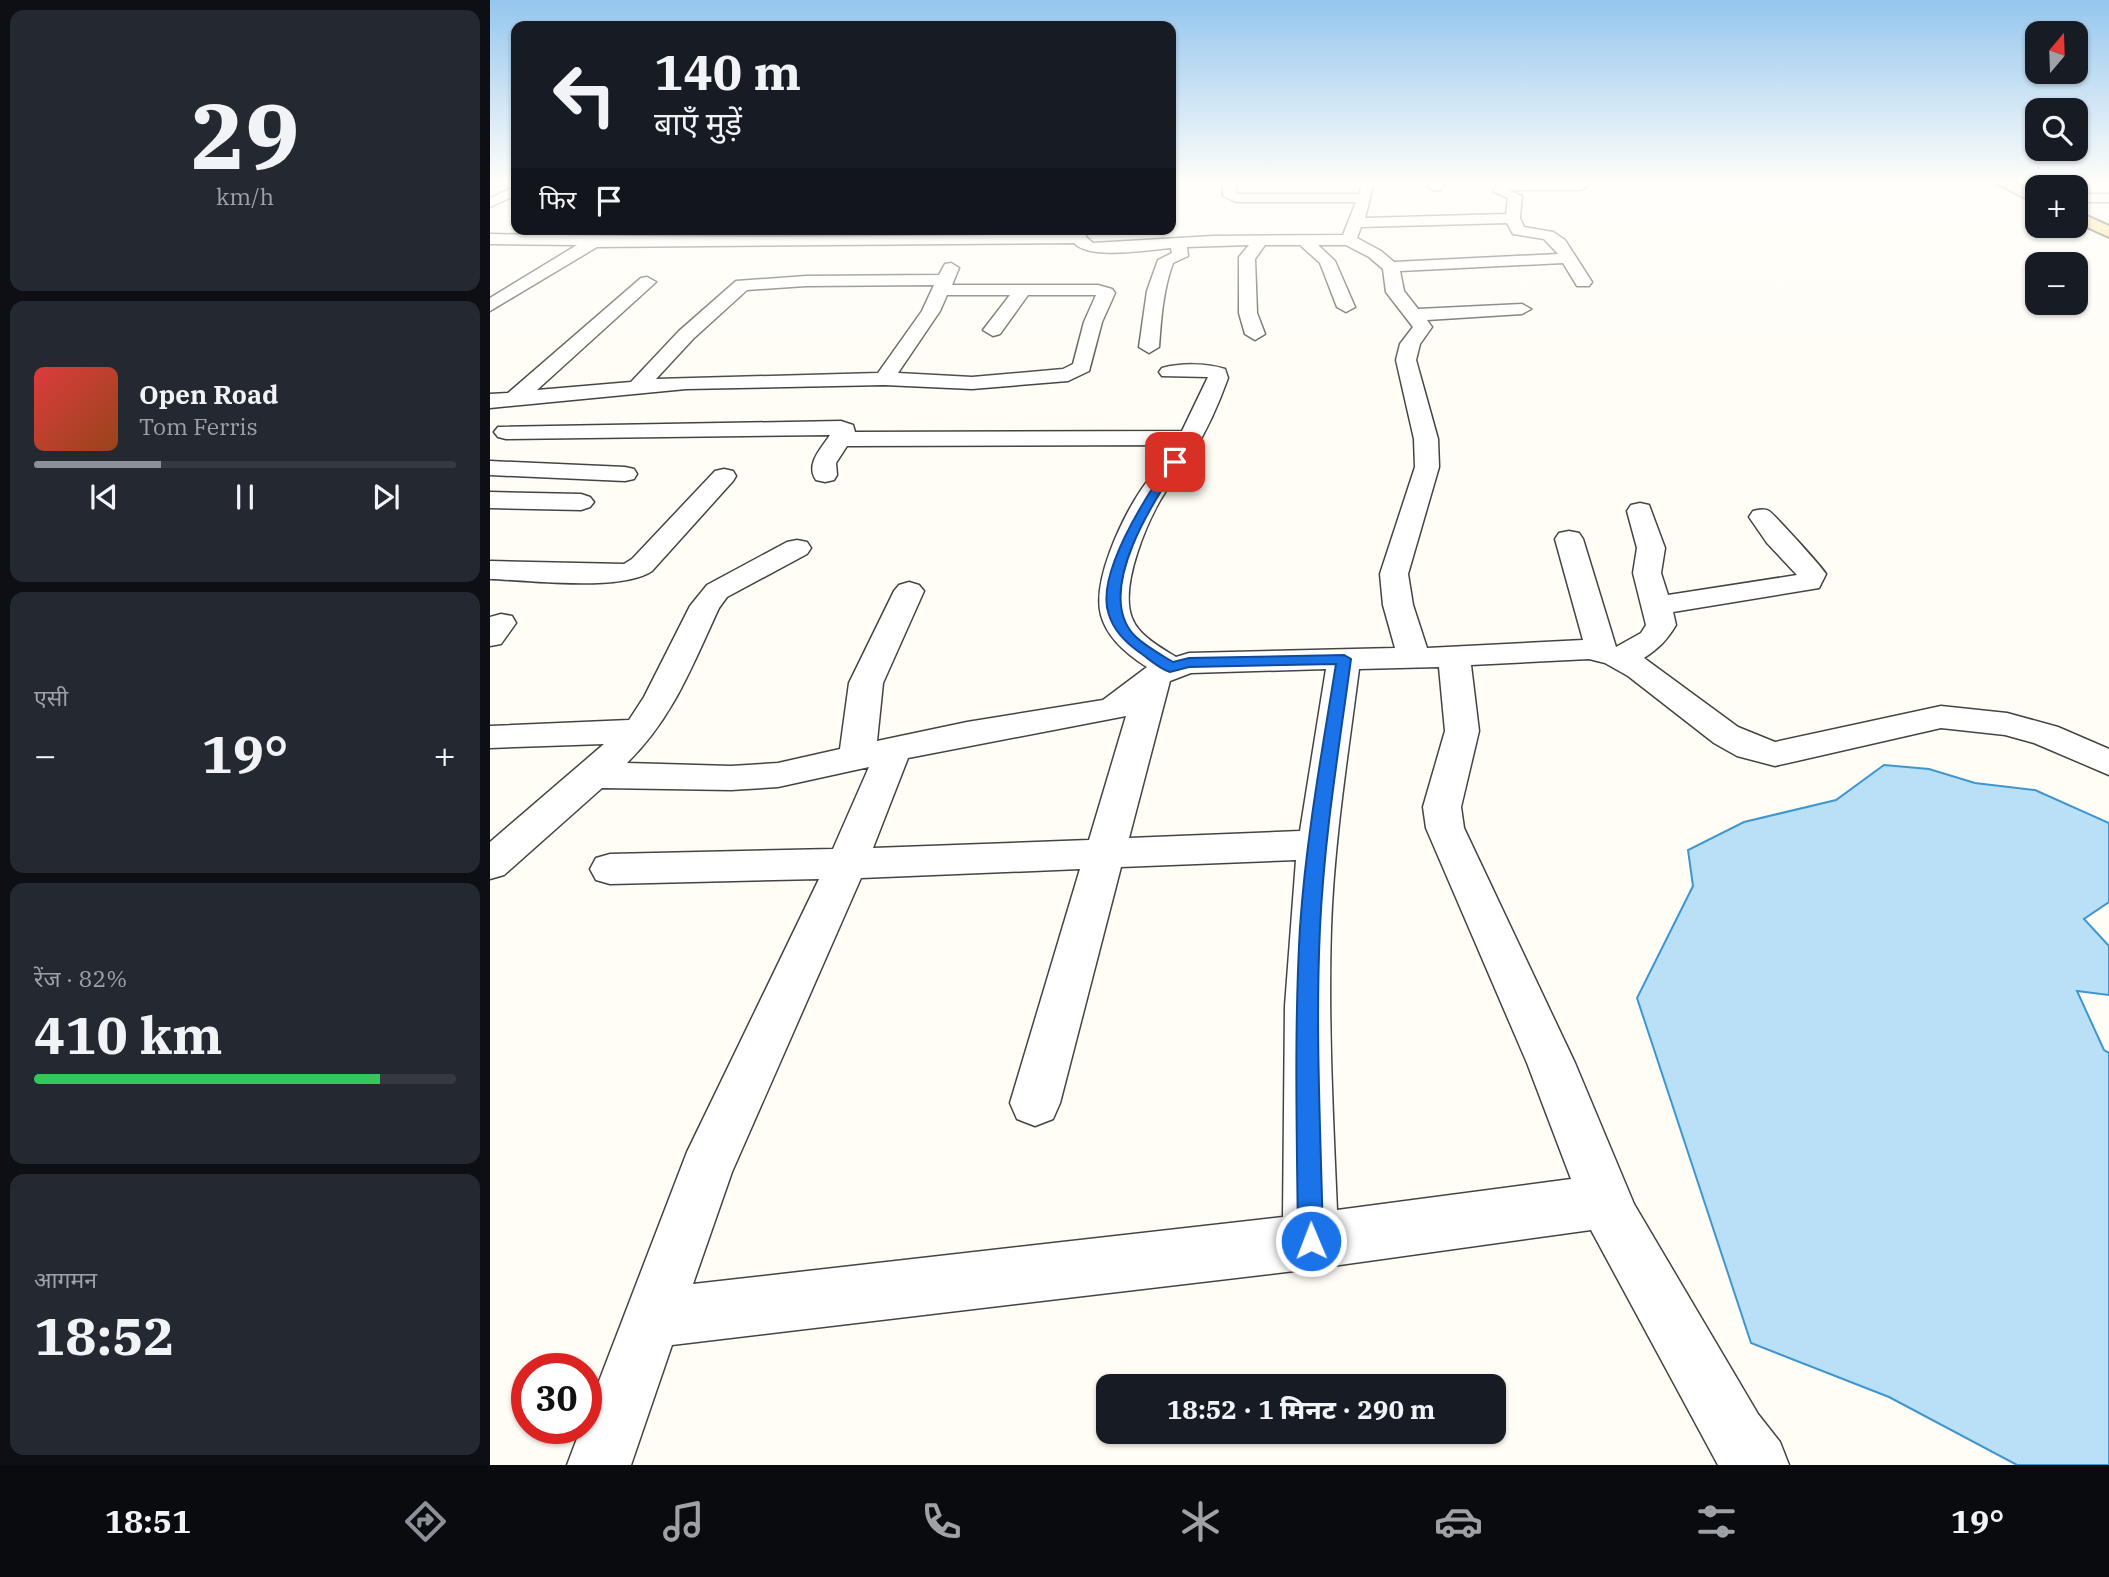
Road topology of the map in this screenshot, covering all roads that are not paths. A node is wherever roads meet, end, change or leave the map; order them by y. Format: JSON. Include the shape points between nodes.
{"nodes":[{"id":1,"x":531,"y":250,"type":"edge"},
{"id":2,"x":581,"y":250,"type":"edge"},
{"id":3,"x":956,"y":250,"type":"edge"},
{"id":4,"x":1082,"y":250,"type":"edge"},
{"id":5,"x":1179,"y":250,"type":"edge"},
{"id":6,"x":1255,"y":250,"type":"edge"},
{"id":7,"x":1315,"y":250,"type":"edge"},
{"id":8,"x":1371,"y":250,"type":"edge"},
{"id":9,"x":1564,"y":250,"type":"edge"},
{"id":10,"x":575,"y":254,"type":"junction"},
{"id":11,"x":1569,"y":258,"type":"junction"},
{"id":12,"x":1390,"y":267,"type":"junction"},
{"id":13,"x":647,"y":282,"type":"dead end"},
{"id":14,"x":1584,"y":282,"type":"dead end"},
{"id":15,"x":943,"y":285,"type":"junction"},
{"id":16,"x":1021,"y":291,"type":"junction"},
{"id":17,"x":1072,"y":291,"type":"junction"},
{"id":18,"x":490,"y":306,"type":"edge"},
{"id":19,"x":1346,"y":307,"type":"dead end"},
{"id":20,"x":1522,"y":309,"type":"dead end"},
{"id":21,"x":1412,"y":314,"type":"junction"},
{"id":22,"x":993,"y":330,"type":"dead end"},
{"id":23,"x":1255,"y":334,"type":"dead end"},
{"id":24,"x":1149,"y":347,"type":"dead end"},
{"id":25,"x":1169,"y":372,"type":"dead end"},
{"id":26,"x":884,"y":379,"type":"junction"},
{"id":27,"x":817,"y":382,"type":"junction"},
{"id":28,"x":639,"y":385,"type":"junction"},
{"id":29,"x":550,"y":395,"type":"junction"},
{"id":30,"x":514,"y":399,"type":"junction"},
{"id":31,"x":490,"y":401,"type":"edge"},
{"id":32,"x":774,"y":429,"type":"junction"},
{"id":33,"x":1188,"y":438,"type":"junction"},
{"id":34,"x":840,"y":439,"type":"junction"},
{"id":35,"x":495,"y":440,"type":"edge"},
{"id":36,"x":490,"y":468,"type":"edge"},
{"id":37,"x":625,"y":474,"type":"dead end"},
{"id":38,"x":825,"y":475,"type":"dead end"},
{"id":39,"x":724,"y":476,"type":"dead end"},
{"id":40,"x":490,"y":500,"type":"edge"},
{"id":41,"x":581,"y":502,"type":"dead end"},
{"id":42,"x":1640,"y":511,"type":"dead end"},
{"id":43,"x":1762,"y":517,"type":"dead end"},
{"id":44,"x":1569,"y":540,"type":"dead end"},
{"id":45,"x":797,"y":548,"type":"dead end"},
{"id":46,"x":490,"y":570,"type":"edge"},
{"id":47,"x":909,"y":591,"type":"dead end"},
{"id":48,"x":1656,"y":606,"type":"junction"},
{"id":49,"x":1612,"y":655,"type":"junction"},
{"id":50,"x":1434,"y":657,"type":"junction"},
{"id":51,"x":1344,"y":659,"type":"junction"},
{"id":52,"x":1162,"y":672,"type":"junction"},
{"id":53,"x":639,"y":731,"type":"junction"},
{"id":54,"x":490,"y":737,"type":"edge"},
{"id":55,"x":876,"y":753,"type":"junction"},
{"id":56,"x":2109,"y":763,"type":"edge"},
{"id":57,"x":593,"y":775,"type":"junction"},
{"id":58,"x":1317,"y":845,"type":"junction"},
{"id":59,"x":1103,"y":853,"type":"junction"},
{"id":60,"x":490,"y":864,"type":"edge"},
{"id":61,"x":847,"y":864,"type":"junction"},
{"id":62,"x":610,"y":869,"type":"dead end"},
{"id":63,"x":1035,"y":1103,"type":"dead end"},
{"id":64,"x":1606,"y":1202,"type":"junction"},
{"id":65,"x":1311,"y":1241,"type":"junction"},
{"id":66,"x":652,"y":1318,"type":"junction"},
{"id":67,"x":599,"y":1465,"type":"edge"},
{"id":68,"x":1757,"y":1465,"type":"edge"}],
"edges":[{"from":1,"to":10,"type":"street"},
{"from":2,"to":10,"type":"street"},
{"from":3,"to":15,"type":"street","via":[[948,259]]},
{"from":4,"to":17,"type":"street"},
{"from":5,"to":24,"type":"street","via":[[1180,256],[1166,260],[1162,272]]},
{"from":6,"to":23,"type":"street","via":[[1247,257],[1248,313]]},
{"from":7,"to":19,"type":"street","via":[[1327,261]]},
{"from":8,"to":12,"type":"street"},
{"from":9,"to":11,"type":"street"},
{"from":10,"to":18,"type":"street"},
{"from":11,"to":12,"type":"street"},
{"from":11,"to":14,"type":"street"},
{"from":12,"to":21,"type":"street","via":[[1395,292]]},
{"from":13,"to":30,"type":"street"},
{"from":15,"to":16,"type":"street"},
{"from":15,"to":26,"type":"street","via":[[920,329]]},
{"from":15,"to":28,"type":"street","via":[[806,281],[742,285]]},
{"from":16,"to":17,"type":"street"},
{"from":16,"to":22,"type":"street"},
{"from":17,"to":26,"type":"street","via":[[1106,293],[1082,367],[1074,373],[972,383]]},
{"from":20,"to":21,"type":"street"},
{"from":21,"to":50,"type":"street","via":[[1423,327],[1410,344],[1406,360],[1426,439],[1427,467],[1397,561],[1394,588]]},
{"from":25,"to":33,"type":"street","via":[[1218,373]]},
{"from":26,"to":27,"type":"street"},
{"from":27,"to":28,"type":"street"},
{"from":27,"to":32,"type":"street"},
{"from":28,"to":29,"type":"street"},
{"from":29,"to":30,"type":"street"},
{"from":29,"to":35,"type":"street"},
{"from":30,"to":31,"type":"street"},
{"from":32,"to":34,"type":"street","via":[[841,428],[845,430]]},
{"from":32,"to":35,"type":"street"},
{"from":33,"to":34,"type":"street"},
{"from":33,"to":52,"type":"street","via":[[1145,506],[1113,592],[1115,614],[1128,637]]},
{"from":34,"to":38,"type":"street","via":[[824,463]]},
{"from":36,"to":37,"type":"street"},
{"from":39,"to":46,"type":"street","via":[[633,571]]},
{"from":40,"to":41,"type":"street"},
{"from":42,"to":48,"type":"street","via":[[1651,548],[1647,573]]},
{"from":43,"to":48,"type":"street","via":[[1809,569],[1809,582]]},
{"from":44,"to":49,"type":"street"},
{"from":45,"to":53,"type":"street","via":[[717,592],[705,606],[661,697]]},
{"from":47,"to":55,"type":"street","via":[[866,683]]},
{"from":48,"to":49,"type":"street","via":[[1661,625],[1658,633]]},
{"from":49,"to":50,"type":"street","via":[[1590,649]]},
{"from":49,"to":56,"type":"street","via":[[1632,664],[1736,742],[1757,752],[1776,754],[1941,717],[2007,724],[2046,735]]},
{"from":50,"to":51,"type":"street"},
{"from":50,"to":64,"type":"street","via":[[1462,731],[1442,807],[1445,828],[1551,1063]]},
{"from":51,"to":52,"type":"street","via":[[1189,663]]},
{"from":51,"to":58,"type":"street"},
{"from":52,"to":55,"type":"street","via":[[1113,709]]},
{"from":52,"to":59,"type":"street"},
{"from":53,"to":54,"type":"street"},
{"from":53,"to":57,"type":"street"},
{"from":55,"to":57,"type":"street","via":[[756,778]]},
{"from":55,"to":61,"type":"street"},
{"from":57,"to":60,"type":"street"},
{"from":58,"to":59,"type":"street"},
{"from":58,"to":65,"type":"street","via":[[1310,929]]},
{"from":59,"to":61,"type":"street"},
{"from":59,"to":63,"type":"street"},
{"from":61,"to":62,"type":"street"},
{"from":61,"to":66,"type":"street","via":[[706,1170]]},
{"from":64,"to":65,"type":"street"},
{"from":64,"to":68,"type":"street","via":[[1729,1424]]},
{"from":65,"to":66,"type":"street"},
{"from":66,"to":67,"type":"street"}]}
